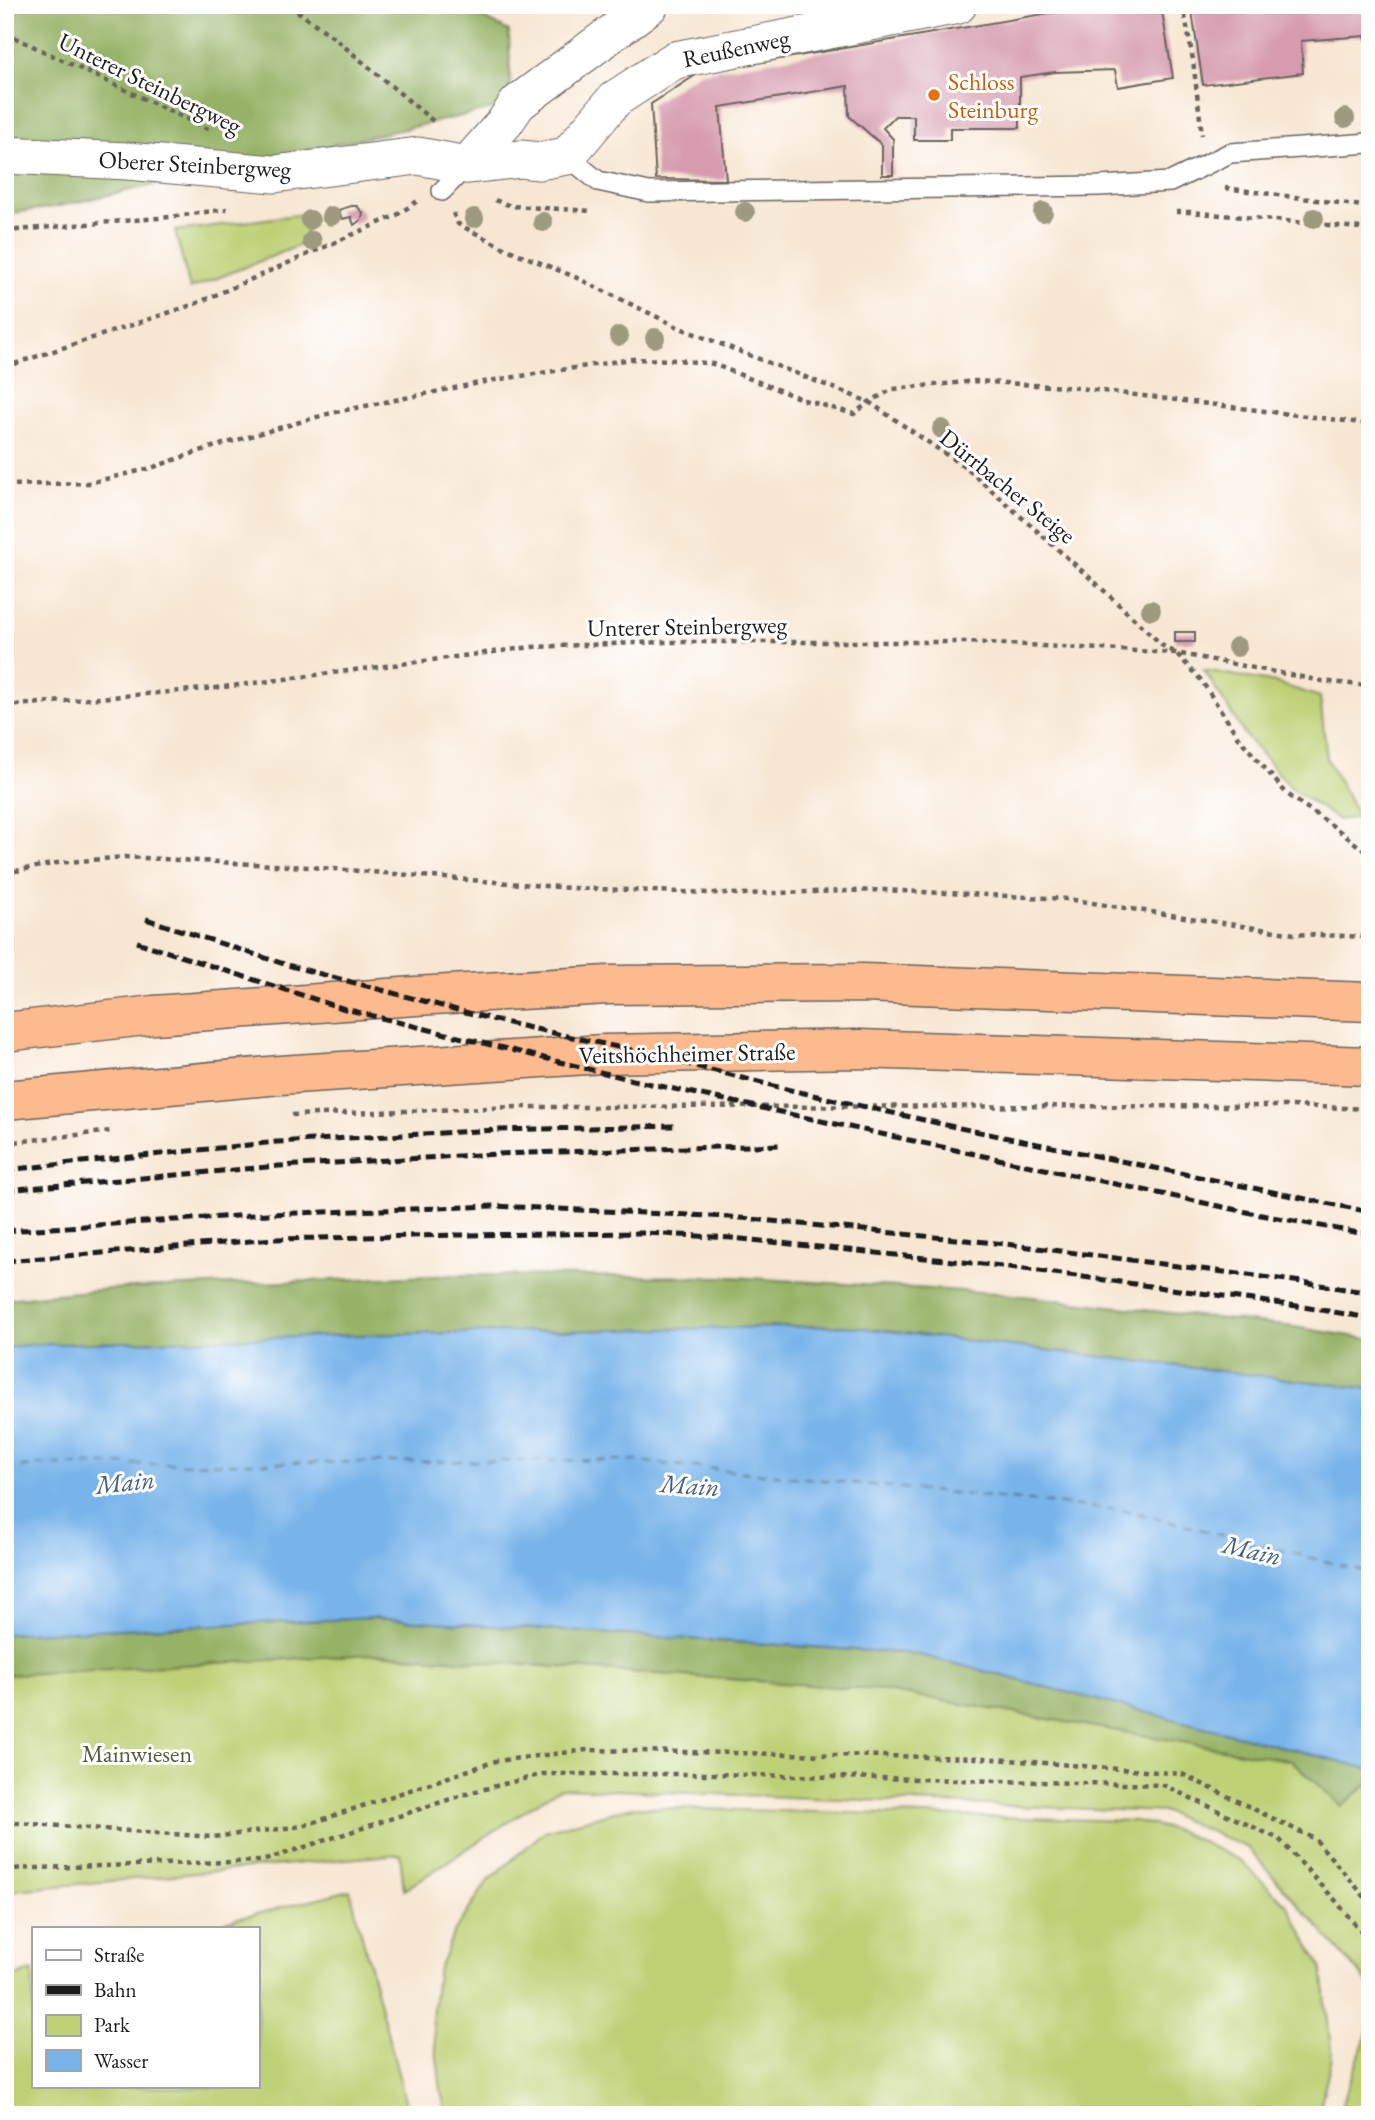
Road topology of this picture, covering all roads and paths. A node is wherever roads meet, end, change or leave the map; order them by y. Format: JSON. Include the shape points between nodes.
{"nodes":[{"id":1,"x":289,"y":5,"type":"edge"},
{"id":2,"x":650,"y":5,"type":"edge"},
{"id":3,"x":958,"y":5,"type":"edge"},
{"id":4,"x":1183,"y":5,"type":"edge"},
{"id":5,"x":5,"y":33,"type":"edge"},
{"id":6,"x":1200,"y":125,"type":"dead end"},
{"id":7,"x":214,"y":132,"type":"dead end"},
{"id":8,"x":1370,"y":143,"type":"edge"},
{"id":9,"x":5,"y":155,"type":"edge"},
{"id":10,"x":567,"y":156,"type":"junction"},
{"id":11,"x":467,"y":165,"type":"junction"},
{"id":12,"x":1170,"y":181,"type":"junction"},
{"id":13,"x":442,"y":191,"type":"joint"},
{"id":14,"x":422,"y":198,"type":"dead end"},
{"id":15,"x":1370,"y":206,"type":"edge"},
{"id":16,"x":237,"y":208,"type":"dead end"},
{"id":17,"x":5,"y":231,"type":"edge"},
{"id":18,"x":5,"y":368,"type":"edge"},
{"id":19,"x":869,"y":402,"type":"junction"},
{"id":20,"x":1370,"y":424,"type":"edge"},
{"id":21,"x":5,"y":485,"type":"edge"},
{"id":22,"x":1176,"y":653,"type":"junction"},
{"id":23,"x":1370,"y":686,"type":"edge"},
{"id":24,"x":5,"y":706,"type":"edge"},
{"id":25,"x":1370,"y":855,"type":"edge"},
{"id":26,"x":5,"y":873,"type":"edge"},
{"id":27,"x":1370,"y":937,"type":"edge"},
{"id":28,"x":1320,"y":1000,"type":"junction"},
{"id":29,"x":1370,"y":1002,"type":"edge"},
{"id":30,"x":1370,"y":1009,"type":"edge"},
{"id":31,"x":5,"y":1032,"type":"edge"},
{"id":32,"x":1370,"y":1066,"type":"edge"},
{"id":33,"x":5,"y":1100,"type":"edge"},
{"id":34,"x":1370,"y":1109,"type":"edge"},
{"id":35,"x":286,"y":1115,"type":"dead end"},
{"id":36,"x":125,"y":1130,"type":"dead end"},
{"id":37,"x":5,"y":1143,"type":"edge"},
{"id":38,"x":5,"y":1822,"type":"edge"},
{"id":39,"x":5,"y":1869,"type":"edge"},
{"id":40,"x":1370,"y":1903,"type":"edge"},
{"id":41,"x":1370,"y":1943,"type":"edge"}],
"edges":[{"from":1,"to":11,"type":"path","via":[[455,139]]},
{"from":2,"to":11,"type":"street","via":[[519,103]]},
{"from":3,"to":10,"type":"street","name":"Reußenweg","via":[[674,60],[615,99]]},
{"from":4,"to":6,"type":"path"},
{"from":5,"to":7,"type":"path","name":"Unterer Steinbergweg"},
{"from":8,"to":12,"type":"lane","via":[[1230,153]]},
{"from":9,"to":11,"type":"street","name":"Oberer Steinbergweg","via":[[127,160],[274,174],[418,156]]},
{"from":10,"to":11,"type":"street"},
{"from":10,"to":12,"type":"lane","via":[[598,181],[649,192],[1099,186]]},
{"from":11,"to":13,"type":"lane"},
{"from":12,"to":15,"type":"path"},
{"from":13,"to":19,"type":"path","name":"Dürrbacher Steige","via":[[458,224],[504,248],[680,328]]},
{"from":14,"to":18,"type":"path","via":[[397,215],[195,304]]},
{"from":16,"to":17,"type":"path"},
{"from":19,"to":20,"type":"path","via":[[893,389],[976,381],[1079,388]]},
{"from":19,"to":21,"type":"path","via":[[854,414],[804,400],[713,364],[632,359],[489,381],[331,413],[89,483]]},
{"from":19,"to":22,"type":"path","name":"Dürrbacher Steige","via":[[966,468]]},
{"from":22,"to":23,"type":"path","name":"Unterer Steinbergweg"},
{"from":22,"to":24,"type":"path","name":"Unterer Steinbergweg","via":[[968,642],[532,647],[216,688]]},
{"from":22,"to":25,"type":"path","name":"Dürrbacher Steige","via":[[1287,794]]},
{"from":26,"to":27,"type":"path","via":[[125,858],[570,888],[738,894],[884,890],[1067,899],[1294,934]]},
{"from":28,"to":29,"type":"highway"},
{"from":28,"to":30,"type":"highway"},
{"from":28,"to":31,"type":"highway","via":[[863,983],[608,985],[154,1014]]},
{"from":32,"to":33,"type":"highway","name":"Veitshöchheimer Straße","via":[[859,1049],[617,1054],[280,1075]]},
{"from":34,"to":35,"type":"path","via":[[531,1107]]},
{"from":36,"to":37,"type":"path"},
{"from":38,"to":40,"type":"path","via":[[213,1837],[303,1826],[496,1761],[587,1750],[983,1758],[1182,1774],[1315,1839]]},
{"from":39,"to":41,"type":"path","via":[[262,1861],[469,1793],[542,1774],[1163,1785],[1279,1839]]}]}
